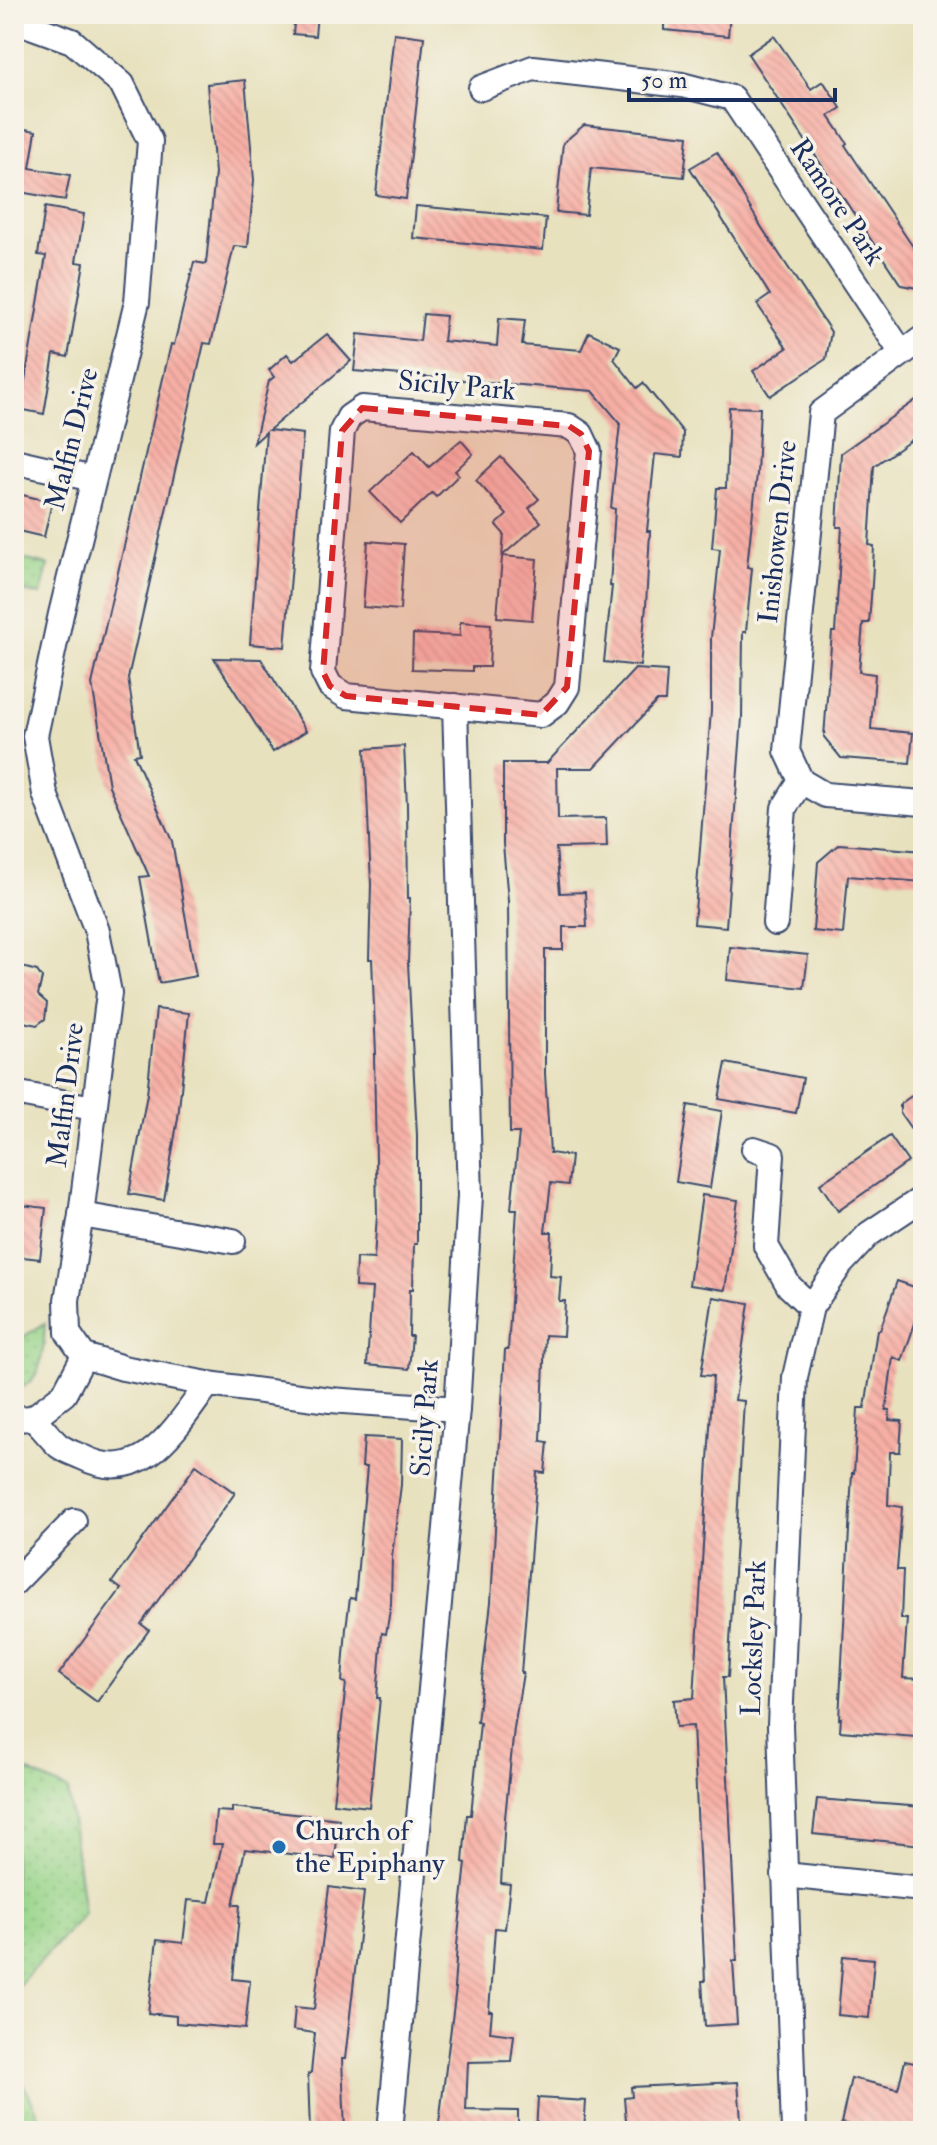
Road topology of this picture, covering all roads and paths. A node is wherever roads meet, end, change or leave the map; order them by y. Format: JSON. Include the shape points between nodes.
{"nodes":[{"id":1,"x":14,"y":20,"type":"edge"},
{"id":2,"x":481,"y":88,"type":"dead end"},
{"id":3,"x":923,"y":338,"type":"edge"},
{"id":4,"x":902,"y":353,"type":"junction"},
{"id":5,"x":14,"y":461,"type":"edge"},
{"id":6,"x":93,"y":479,"type":"junction"},
{"id":7,"x":455,"y":706,"type":"junction"},
{"id":8,"x":25,"y":735,"type":"edge"},
{"id":9,"x":801,"y":781,"type":"junction"},
{"id":10,"x":923,"y":803,"type":"edge"},
{"id":11,"x":775,"y":923,"type":"dead end"},
{"id":12,"x":14,"y":1093,"type":"edge"},
{"id":13,"x":93,"y":1108,"type":"junction"},
{"id":14,"x":754,"y":1149,"type":"dead end"},
{"id":15,"x":923,"y":1198,"type":"edge"},
{"id":16,"x":81,"y":1215,"type":"junction"},
{"id":17,"x":233,"y":1241,"type":"dead end"},
{"id":18,"x":811,"y":1307,"type":"junction"},
{"id":19,"x":84,"y":1356,"type":"junction"},
{"id":20,"x":208,"y":1384,"type":"junction"},
{"id":21,"x":457,"y":1409,"type":"junction"},
{"id":22,"x":24,"y":1419,"type":"edge"},
{"id":23,"x":74,"y":1521,"type":"dead end"},
{"id":24,"x":14,"y":1583,"type":"edge"},
{"id":25,"x":784,"y":1875,"type":"junction"},
{"id":26,"x":923,"y":1889,"type":"edge"},
{"id":27,"x":390,"y":2131,"type":"edge"},
{"id":28,"x":794,"y":2131,"type":"edge"}],
"edges":[{"from":1,"to":6,"type":"street","name":"Malfin Drive","via":[[72,41],[122,84],[150,141],[137,302]]},
{"from":2,"to":4,"type":"street","name":"Ramore Park","via":[[533,68],[682,85],[732,98]]},
{"from":3,"to":4,"type":"street","name":"Inishowen Drive"},
{"from":4,"to":9,"type":"street","name":"Inishowen Drive","via":[[821,413],[787,751]]},
{"from":5,"to":6,"type":"street"},
{"from":6,"to":8,"type":"street","name":"Malfin Drive"},
{"from":7,"to":7,"type":"street","name":"Sicily Park","via":[[541,715],[567,687],[589,451],[581,434],[569,426],[362,408],[342,431],[323,672],[330,686],[346,696]]},
{"from":7,"to":21,"type":"street","name":"Sicily Park","via":[[470,1196]]},
{"from":8,"to":13,"type":"street","name":"Malfin Drive","via":[[97,931],[109,993]]},
{"from":9,"to":10,"type":"street","via":[[825,795]]},
{"from":9,"to":11,"type":"street","via":[[784,808]]},
{"from":12,"to":13,"type":"street"},
{"from":13,"to":16,"type":"street","name":"Malfin Drive"},
{"from":14,"to":18,"type":"street","via":[[772,1155],[766,1246],[789,1286]]},
{"from":15,"to":18,"type":"street","name":"Locksley Park","via":[[869,1234]]},
{"from":16,"to":17,"type":"street"},
{"from":16,"to":19,"type":"street","name":"Malfin Drive","via":[[67,1300],[68,1333]]},
{"from":18,"to":25,"type":"street","name":"Locksley Park","via":[[794,1393],[780,1725]]},
{"from":19,"to":20,"type":"street"},
{"from":19,"to":22,"type":"street","via":[[64,1394]]},
{"from":20,"to":21,"type":"street"},
{"from":20,"to":22,"type":"street","via":[[151,1454],[135,1463],[111,1467],[89,1461]]},
{"from":21,"to":27,"type":"street","name":"Sicily Park"},
{"from":23,"to":24,"type":"street"},
{"from":25,"to":26,"type":"street"},
{"from":25,"to":28,"type":"street","name":"Locksley Park"}]}
